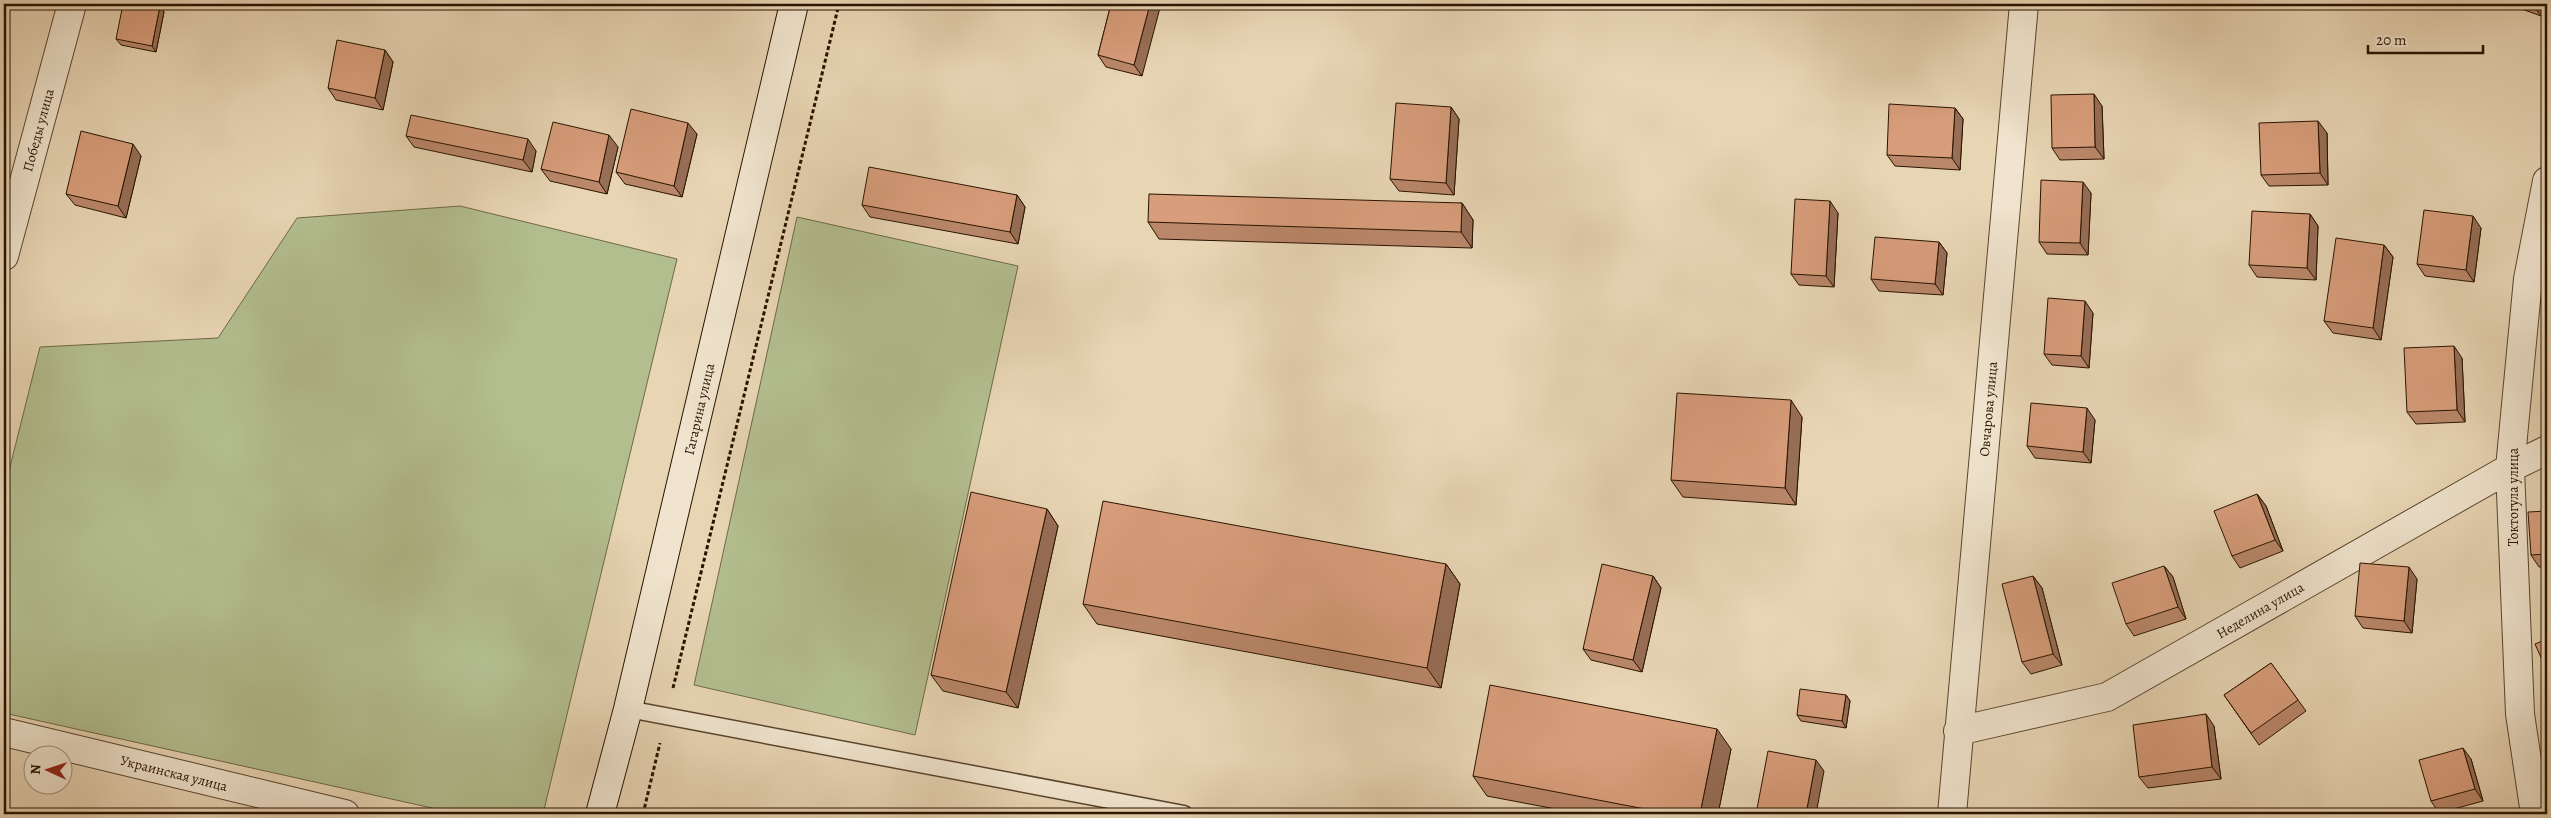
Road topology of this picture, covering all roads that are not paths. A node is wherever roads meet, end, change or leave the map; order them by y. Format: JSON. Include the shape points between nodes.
{"nodes":[{"id":1,"x":72,"y":4,"type":"edge"},
{"id":2,"x":794,"y":4,"type":"edge"},
{"id":3,"x":2024,"y":4,"type":"edge"},
{"id":4,"x":2547,"y":181,"type":"edge"},
{"id":5,"x":4,"y":256,"type":"edge"},
{"id":6,"x":2547,"y":450,"type":"edge"},
{"id":7,"x":2510,"y":468,"type":"junction"},
{"id":8,"x":628,"y":709,"type":"junction"},
{"id":9,"x":1958,"y":731,"type":"junction"},
{"id":10,"x":4,"y":732,"type":"edge"},
{"id":11,"x":345,"y":814,"type":"edge"},
{"id":12,"x":600,"y":814,"type":"edge"},
{"id":13,"x":1184,"y":814,"type":"edge"},
{"id":14,"x":1952,"y":814,"type":"edge"},
{"id":15,"x":2535,"y":814,"type":"edge"}],
"edges":[{"from":1,"to":5,"type":"street","name":"Победы улица"},
{"from":2,"to":8,"type":"street","name":"Гагарина улица"},
{"from":3,"to":9,"type":"street","name":"Овчарова улица"},
{"from":4,"to":7,"type":"street","name":"Токтогула улица","via":[[2528,279]]},
{"from":6,"to":7,"type":"street","name":"Неделина улица"},
{"from":7,"to":9,"type":"street","name":"Неделина улица","via":[[2107,697]]},
{"from":7,"to":15,"type":"street","name":"Токтогула улица","via":[[2520,714]]},
{"from":8,"to":12,"type":"street","name":"Гагарина улица"},
{"from":8,"to":13,"type":"lane"},
{"from":9,"to":14,"type":"street","name":"Овчарова улица"},
{"from":10,"to":11,"type":"street","name":"Украинская улица"}]}
